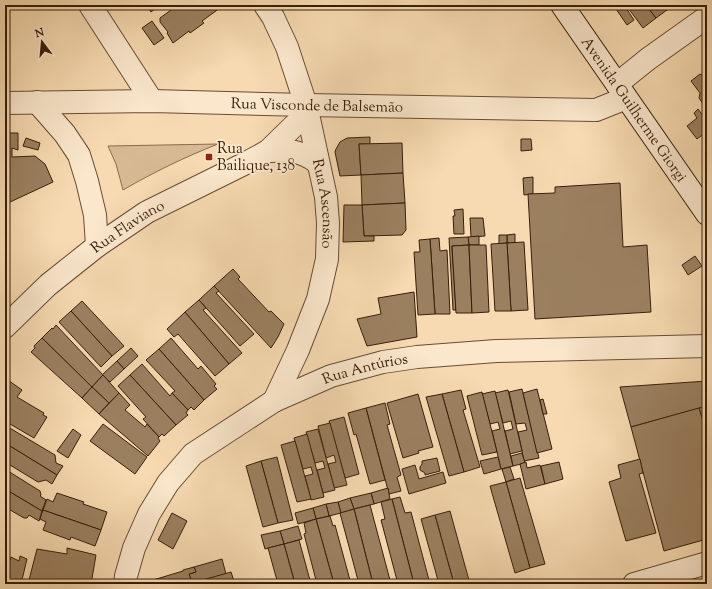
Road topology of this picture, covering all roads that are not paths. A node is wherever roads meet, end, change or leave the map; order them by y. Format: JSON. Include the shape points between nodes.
{"nodes":[{"id":1,"x":90,"y":5,"type":"edge"},
{"id":2,"x":265,"y":5,"type":"edge"},
{"id":3,"x":562,"y":5,"type":"edge"},
{"id":4,"x":707,"y":17,"type":"edge"},
{"id":5,"x":622,"y":91,"type":"junction"},
{"id":6,"x":152,"y":100,"type":"junction"},
{"id":7,"x":37,"y":102,"type":"junction"},
{"id":8,"x":5,"y":103,"type":"edge"},
{"id":9,"x":307,"y":109,"type":"junction"},
{"id":10,"x":268,"y":151,"type":"junction"},
{"id":11,"x":318,"y":163,"type":"junction"},
{"id":12,"x":707,"y":214,"type":"edge"},
{"id":13,"x":97,"y":246,"type":"junction"},
{"id":14,"x":5,"y":327,"type":"edge"},
{"id":15,"x":707,"y":346,"type":"edge"},
{"id":16,"x":274,"y":401,"type":"junction"},
{"id":17,"x":707,"y":563,"type":"edge"},
{"id":18,"x":125,"y":584,"type":"edge"},
{"id":19,"x":634,"y":584,"type":"edge"}],
"edges":[{"from":1,"to":6,"type":"street"},
{"from":2,"to":9,"type":"street","name":"Rua Ascensão","via":[[287,47]]},
{"from":3,"to":5,"type":"street","name":"Avenida Guilherme Giorgi"},
{"from":4,"to":5,"type":"street","name":"Rua Visconde de Balsemão","via":[[648,59]]},
{"from":5,"to":9,"type":"street","name":"Rua Visconde de Balsemão","via":[[596,110]]},
{"from":5,"to":12,"type":"street","name":"Avenida Guilherme Giorgi"},
{"from":6,"to":7,"type":"street","name":"Rua Visconde de Balsemão"},
{"from":6,"to":9,"type":"street","name":"Rua Visconde de Balsemão"},
{"from":7,"to":8,"type":"street","name":"Rua Visconde de Balsemão"},
{"from":7,"to":13,"type":"street","via":[[66,134],[79,155],[95,215]]},
{"from":9,"to":10,"type":"street","name":"Rua Flaviano"},
{"from":9,"to":11,"type":"street","name":"Rua Ascensão"},
{"from":10,"to":11,"type":"street","name":"Rua Flaviano","via":[[295,151]]},
{"from":10,"to":13,"type":"street","name":"Rua Flaviano","via":[[148,212]]},
{"from":11,"to":16,"type":"street","name":"Rua Ascensão","via":[[326,196],[327,259],[318,299]]},
{"from":13,"to":14,"type":"street","name":"Rua Flaviano","via":[[48,285]]},
{"from":15,"to":16,"type":"street","name":"Rua Antúrios","via":[[504,351],[416,357],[383,362],[331,376]]},
{"from":16,"to":18,"type":"street","name":"Rua Antúrios","via":[[193,454],[168,483],[149,514],[134,548]]},
{"from":17,"to":19,"type":"street"}]}
